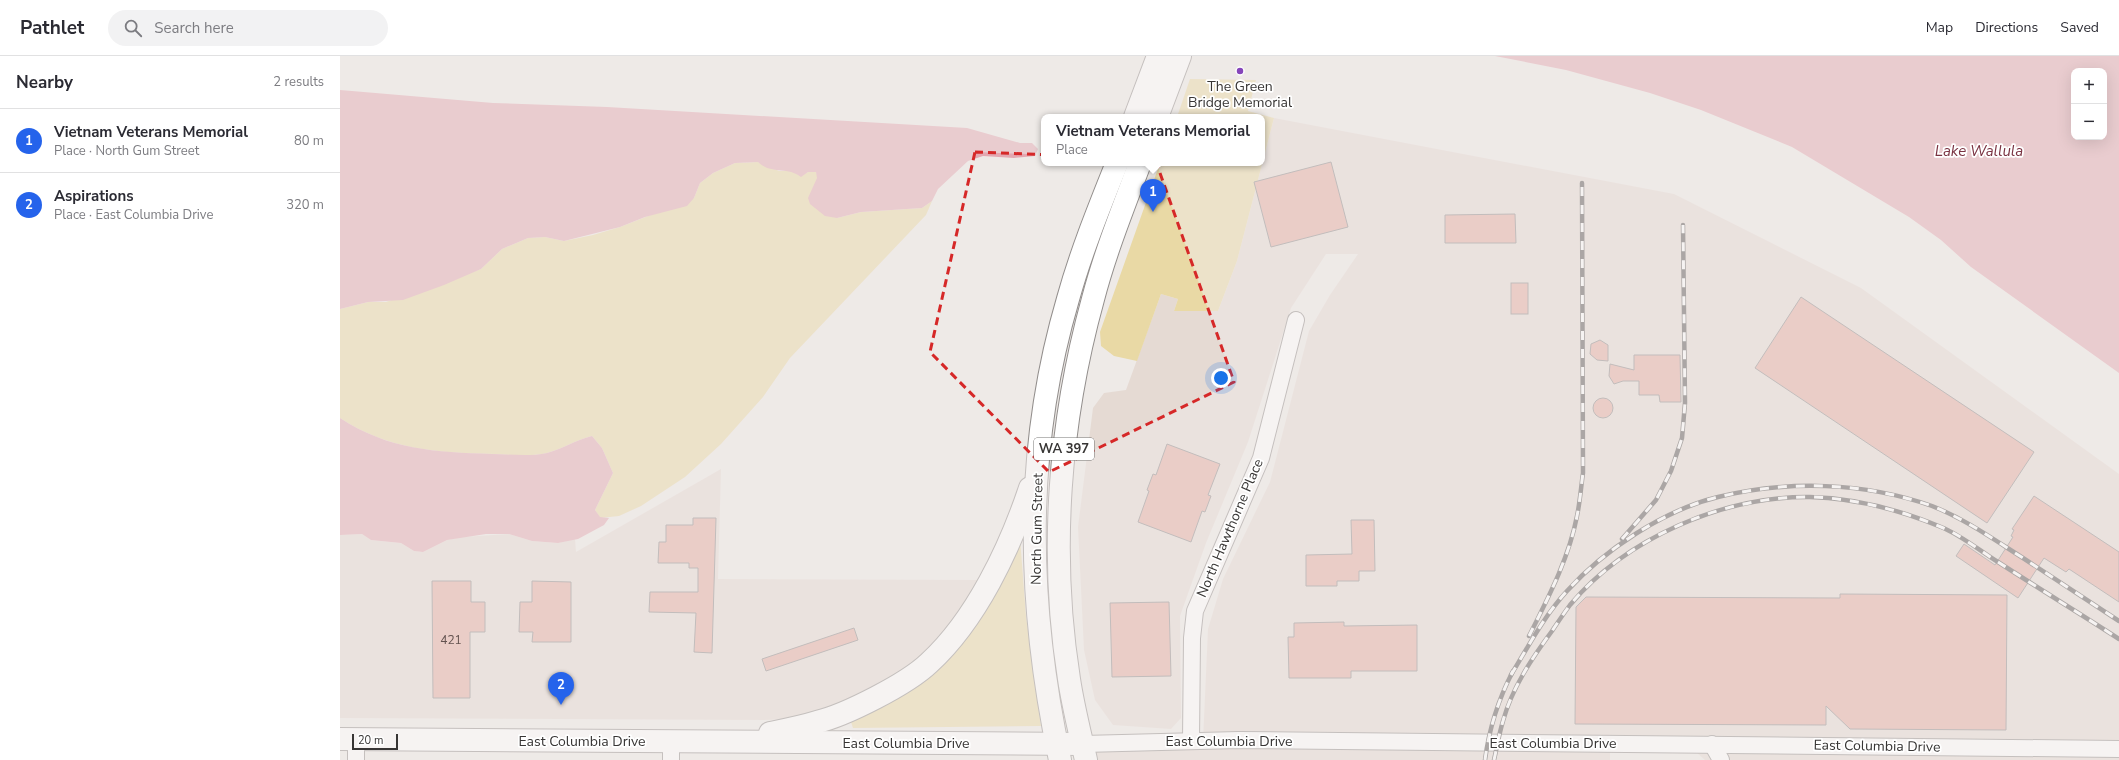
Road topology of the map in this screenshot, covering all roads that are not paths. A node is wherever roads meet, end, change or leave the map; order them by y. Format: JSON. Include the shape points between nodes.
{"nodes":[{"id":1,"x":1158,"y":56,"type":"edge"},
{"id":2,"x":1180,"y":56,"type":"edge"},
{"id":3,"x":1156,"y":89,"type":"junction"},
{"id":4,"x":1137,"y":114,"type":"edge"},
{"id":5,"x":1157,"y":114,"type":"edge"},
{"id":6,"x":1116,"y":166,"type":"edge"},
{"id":7,"x":1139,"y":166,"type":"edge"},
{"id":8,"x":1296,"y":320,"type":"dead end"},
{"id":9,"x":1038,"y":462,"type":"junction"},
{"id":10,"x":1191,"y":740,"type":"junction"},
{"id":11,"x":733,"y":741,"type":"junction"},
{"id":12,"x":1712,"y":744,"type":"junction"},
{"id":13,"x":351,"y":746,"type":"edge"},
{"id":14,"x":2119,"y":749,"type":"edge"},
{"id":15,"x":670,"y":751,"type":"edge"},
{"id":16,"x":1058,"y":752,"type":"edge"},
{"id":17,"x":1084,"y":752,"type":"edge"},
{"id":18,"x":1929,"y":753,"type":"edge"},
{"id":19,"x":1721,"y":760,"type":"edge"}],
"edges":[{"from":1,"to":3,"type":"main road"},
{"from":2,"to":3,"type":"main road"},
{"from":3,"to":4,"type":"main road"},
{"from":3,"to":5,"type":"main road"},
{"from":6,"to":9,"type":"main road","name":"North Gum Street","number":"WA 397","via":[[1085,245],[1068,300],[1050,378]]},
{"from":7,"to":17,"type":"main road","name":"North Gum Street","number":"WA 397","via":[[1110,245],[1086,323],[1070,404],[1063,460],[1059,529],[1060,598],[1069,678]]},
{"from":8,"to":10,"type":"street","name":"North Hawthorne Place","via":[[1261,458],[1195,611],[1192,638]]},
{"from":9,"to":11,"type":"main road","via":[[1023,509],[996,567],[972,610],[950,642],[928,664],[895,687],[819,722]]},
{"from":9,"to":16,"type":"main road","name":"North Gum Street","number":"WA 397","via":[[1034,546],[1036,601],[1045,685]]},
{"from":10,"to":12,"type":"street","name":"East Columbia Drive"},
{"from":10,"to":17,"type":"street","name":"East Columbia Drive"},
{"from":11,"to":15,"type":"main road","name":"East Columbia Drive"},
{"from":11,"to":16,"type":"main road","name":"East Columbia Drive"},
{"from":12,"to":18,"type":"street","name":"East Columbia Drive"},
{"from":12,"to":19,"type":"street"},
{"from":13,"to":15,"type":"main road","name":"East Columbia Drive"},
{"from":14,"to":18,"type":"street","name":"East Columbia Drive"},
{"from":16,"to":17,"type":"main road","name":"East Columbia Drive"}]}
